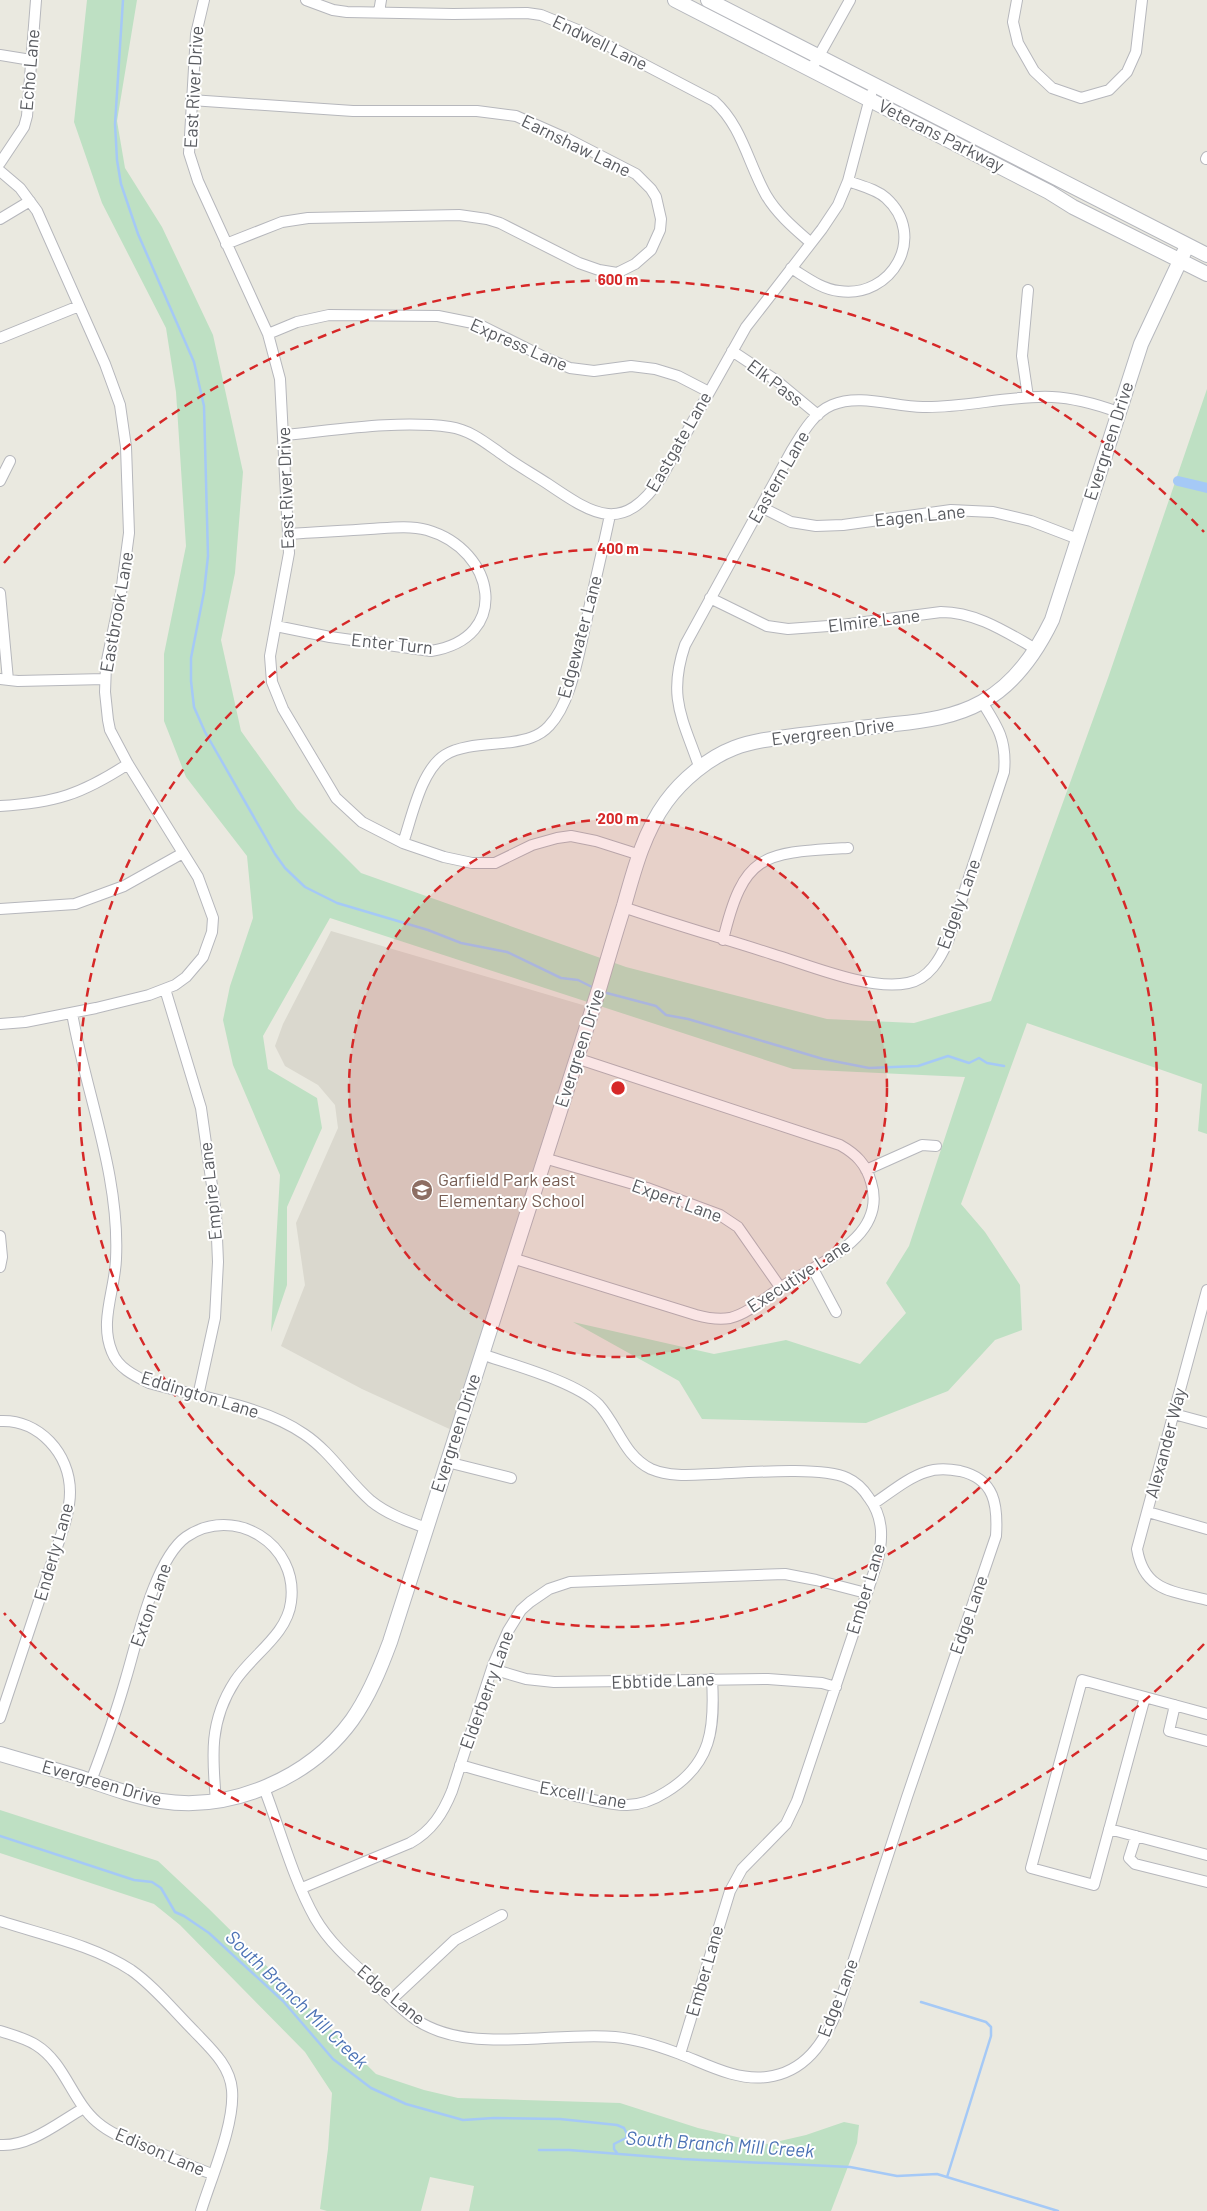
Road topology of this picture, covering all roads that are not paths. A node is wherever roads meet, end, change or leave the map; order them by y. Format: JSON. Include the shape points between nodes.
{"nodes":[{"id":1,"x":36,"y":0,"type":"edge"},
{"id":2,"x":204,"y":0,"type":"edge"},
{"id":3,"x":306,"y":0,"type":"edge"},
{"id":4,"x":381,"y":0,"type":"edge"},
{"id":5,"x":675,"y":0,"type":"edge"},
{"id":6,"x":708,"y":0,"type":"edge"},
{"id":7,"x":850,"y":0,"type":"edge"},
{"id":8,"x":1017,"y":0,"type":"edge"},
{"id":9,"x":1142,"y":0,"type":"edge"},
{"id":10,"x":379,"y":12,"type":"junction"},
{"id":11,"x":0,"y":54,"type":"edge"},
{"id":12,"x":818,"y":57,"type":"junction"},
{"id":13,"x":31,"y":60,"type":"junction"},
{"id":14,"x":811,"y":70,"type":"junction"},
{"id":15,"x":874,"y":85,"type":"junction"},
{"id":16,"x":870,"y":99,"type":"junction"},
{"id":17,"x":192,"y":100,"type":"junction"},
{"id":18,"x":0,"y":163,"type":"edge"},
{"id":19,"x":0,"y":171,"type":"edge"},
{"id":20,"x":848,"y":181,"type":"junction"},
{"id":21,"x":30,"y":201,"type":"junction"},
{"id":22,"x":0,"y":218,"type":"edge"},
{"id":23,"x":811,"y":243,"type":"junction"},
{"id":24,"x":226,"y":244,"type":"junction"},
{"id":25,"x":1187,"y":246,"type":"junction"},
{"id":26,"x":1207,"y":255,"type":"edge"},
{"id":27,"x":1180,"y":259,"type":"junction"},
{"id":28,"x":791,"y":268,"type":"junction"},
{"id":29,"x":1207,"y":274,"type":"edge"},
{"id":30,"x":1028,"y":290,"type":"dead end"},
{"id":31,"x":79,"y":306,"type":"junction"},
{"id":32,"x":268,"y":334,"type":"junction"},
{"id":33,"x":0,"y":338,"type":"edge"},
{"id":34,"x":732,"y":351,"type":"junction"},
{"id":35,"x":709,"y":392,"type":"junction"},
{"id":36,"x":1028,"y":397,"type":"junction"},
{"id":37,"x":1118,"y":412,"type":"junction"},
{"id":38,"x":818,"y":415,"type":"junction"},
{"id":39,"x":284,"y":435,"type":"junction"},
{"id":40,"x":10,"y":461,"type":"dead end"},
{"id":41,"x":0,"y":481,"type":"edge"},
{"id":42,"x":761,"y":507,"type":"junction"},
{"id":43,"x":610,"y":515,"type":"junction"},
{"id":44,"x":289,"y":534,"type":"junction"},
{"id":45,"x":1078,"y":539,"type":"junction"},
{"id":46,"x":0,"y":593,"type":"edge"},
{"id":47,"x":710,"y":598,"type":"junction"},
{"id":48,"x":276,"y":626,"type":"junction"},
{"id":49,"x":1036,"y":648,"type":"junction"},
{"id":50,"x":4,"y":680,"type":"edge"},
{"id":51,"x":105,"y":680,"type":"junction"},
{"id":52,"x":982,"y":702,"type":"junction"},
{"id":53,"x":128,"y":764,"type":"junction"},
{"id":54,"x":700,"y":769,"type":"junction"},
{"id":55,"x":0,"y":806,"type":"edge"},
{"id":56,"x":403,"y":843,"type":"junction"},
{"id":57,"x":848,"y":848,"type":"dead end"},
{"id":58,"x":183,"y":853,"type":"junction"},
{"id":59,"x":640,"y":855,"type":"junction"},
{"id":60,"x":623,"y":907,"type":"junction"},
{"id":61,"x":0,"y":909,"type":"edge"},
{"id":62,"x":723,"y":940,"type":"junction"},
{"id":63,"x":165,"y":990,"type":"junction"},
{"id":64,"x":72,"y":1013,"type":"junction"},
{"id":65,"x":0,"y":1024,"type":"edge"},
{"id":66,"x":576,"y":1058,"type":"junction"},
{"id":67,"x":936,"y":1146,"type":"dead end"},
{"id":68,"x":544,"y":1158,"type":"junction"},
{"id":69,"x":866,"y":1170,"type":"junction"},
{"id":70,"x":0,"y":1236,"type":"edge"},
{"id":71,"x":512,"y":1258,"type":"junction"},
{"id":72,"x":0,"y":1267,"type":"edge"},
{"id":73,"x":813,"y":1269,"type":"junction"},
{"id":74,"x":780,"y":1287,"type":"junction"},
{"id":75,"x":1207,"y":1290,"type":"edge"},
{"id":76,"x":836,"y":1312,"type":"dead end"},
{"id":77,"x":1203,"y":1320,"type":"edge"},
{"id":78,"x":481,"y":1354,"type":"junction"},
{"id":79,"x":198,"y":1396,"type":"junction"},
{"id":80,"x":1174,"y":1414,"type":"junction"},
{"id":81,"x":0,"y":1421,"type":"edge"},
{"id":82,"x":1207,"y":1424,"type":"edge"},
{"id":83,"x":446,"y":1462,"type":"junction"},
{"id":84,"x":511,"y":1478,"type":"dead end"},
{"id":85,"x":874,"y":1504,"type":"junction"},
{"id":86,"x":1148,"y":1512,"type":"junction"},
{"id":87,"x":426,"y":1528,"type":"junction"},
{"id":88,"x":1207,"y":1529,"type":"edge"},
{"id":89,"x":866,"y":1593,"type":"junction"},
{"id":90,"x":1207,"y":1600,"type":"edge"},
{"id":91,"x":492,"y":1669,"type":"junction"},
{"id":92,"x":712,"y":1679,"type":"junction"},
{"id":93,"x":836,"y":1687,"type":"junction"},
{"id":94,"x":1144,"y":1697,"type":"junction"},
{"id":95,"x":1176,"y":1706,"type":"junction"},
{"id":96,"x":1207,"y":1714,"type":"edge"},
{"id":97,"x":0,"y":1718,"type":"edge"},
{"id":98,"x":1207,"y":1741,"type":"edge"},
{"id":99,"x":0,"y":1754,"type":"edge"},
{"id":100,"x":460,"y":1765,"type":"junction"},
{"id":101,"x":91,"y":1781,"type":"junction"},
{"id":102,"x":264,"y":1788,"type":"junction"},
{"id":103,"x":216,"y":1801,"type":"junction"},
{"id":104,"x":1109,"y":1829,"type":"junction"},
{"id":105,"x":1136,"y":1836,"type":"junction"},
{"id":106,"x":1207,"y":1855,"type":"edge"},
{"id":107,"x":1207,"y":1882,"type":"edge"},
{"id":108,"x":302,"y":1888,"type":"junction"},
{"id":109,"x":502,"y":1915,"type":"dead end"},
{"id":110,"x":0,"y":1921,"type":"edge"},
{"id":111,"x":392,"y":1999,"type":"junction"},
{"id":112,"x":0,"y":2032,"type":"edge"},
{"id":113,"x":680,"y":2054,"type":"junction"},
{"id":114,"x":84,"y":2108,"type":"junction"},
{"id":115,"x":0,"y":2145,"type":"edge"},
{"id":116,"x":212,"y":2174,"type":"junction"},
{"id":117,"x":201,"y":2211,"type":"edge"}],
"edges":[{"from":1,"to":13,"type":"street","name":"Echo Lane"},
{"from":2,"to":17,"type":"street","name":"East River Drive","via":[[197,27]]},
{"from":3,"to":10,"type":"street","name":"Endwell Lane","via":[[333,10]]},
{"from":4,"to":10,"type":"street"},
{"from":5,"to":14,"type":"street","name":"Veterans Parkway"},
{"from":6,"to":12,"type":"street","name":"Veterans Parkway"},
{"from":7,"to":12,"type":"street"},
{"from":8,"to":9,"type":"street","via":[[1013,22],[1018,44],[1034,71],[1052,88],[1081,98],[1109,90],[1127,72],[1136,52]]},
{"from":10,"to":23,"type":"street","name":"Endwell Lane","via":[[541,15],[580,31],[698,92],[723,109],[736,128],[768,198]]},
{"from":11,"to":13,"type":"street"},
{"from":12,"to":14,"type":"street"},
{"from":12,"to":15,"type":"street","name":"Veterans Parkway"},
{"from":13,"to":18,"type":"street","name":"Echo Lane","via":[[29,104],[24,127]]},
{"from":14,"to":16,"type":"street","name":"Veterans Parkway"},
{"from":15,"to":16,"type":"street","name":"Eastgate Lane"},
{"from":15,"to":25,"type":"street","name":"Veterans Parkway"},
{"from":16,"to":20,"type":"street","name":"Eastgate Lane"},
{"from":16,"to":27,"type":"street","name":"Veterans Parkway","via":[[1073,207]]},
{"from":17,"to":24,"type":"street","name":"East River Drive","via":[[189,140],[192,167]]},
{"from":17,"to":24,"type":"street","name":"Earnshaw Lane","via":[[353,112],[477,111],[516,116],[628,168],[651,189],[660,208],[660,230],[651,250],[618,273],[579,263],[500,223],[459,215],[308,218],[282,222]]},
{"from":19,"to":21,"type":"street","name":"Eastbrook Lane"},
{"from":20,"to":23,"type":"street","name":"Eastgate Lane","via":[[838,205]]},
{"from":20,"to":28,"type":"street","via":[[876,191],[893,205],[899,215],[905,248],[895,268],[879,283],[848,292],[828,289]]},
{"from":21,"to":22,"type":"street"},
{"from":21,"to":31,"type":"street","name":"Eastbrook Lane","via":[[44,225]]},
{"from":23,"to":28,"type":"street","name":"Eastgate Lane"},
{"from":24,"to":32,"type":"street","name":"East River Drive"},
{"from":25,"to":26,"type":"street","name":"Veterans Parkway"},
{"from":25,"to":27,"type":"street","name":"Evergreen Drive"},
{"from":27,"to":29,"type":"street","name":"Veterans Parkway"},
{"from":27,"to":37,"type":"street","name":"Evergreen Drive","via":[[1141,344]]},
{"from":28,"to":34,"type":"street","name":"Eastgate Lane","via":[[755,314]]},
{"from":30,"to":36,"type":"street","via":[[1022,356]]},
{"from":31,"to":33,"type":"street"},
{"from":31,"to":51,"type":"street","name":"Eastbrook Lane","via":[[116,391],[126,446],[128,548]]},
{"from":32,"to":35,"type":"street","name":"Express Lane","via":[[297,322],[329,315],[438,316],[478,324],[570,368],[594,371],[643,367],[678,376]]},
{"from":32,"to":39,"type":"street","name":"East River Drive","via":[[280,379]]},
{"from":34,"to":35,"type":"street","name":"Eastgate Lane"},
{"from":34,"to":38,"type":"street","name":"Elk Pass","via":[[777,381]]},
{"from":35,"to":43,"type":"street","name":"Eastgate Lane","via":[[653,490],[634,508]]},
{"from":36,"to":37,"type":"street","name":"Eastern Lane","via":[[1073,399]]},
{"from":36,"to":38,"type":"street","name":"Eastern Lane","via":[[939,407],[909,407],[856,400],[832,405]]},
{"from":37,"to":45,"type":"street","name":"Evergreen Drive"},
{"from":38,"to":42,"type":"street","name":"Eastern Lane","via":[[795,445]]},
{"from":39,"to":43,"type":"street","via":[[387,426],[450,427],[478,437],[575,502]]},
{"from":39,"to":44,"type":"street","name":"East River Drive"},
{"from":40,"to":41,"type":"street"},
{"from":42,"to":45,"type":"street","name":"Eagen Lane","via":[[791,522],[816,526],[951,510],[993,512],[1031,521]]},
{"from":42,"to":47,"type":"street","name":"Eastern Lane"},
{"from":43,"to":56,"type":"street","name":"Edgewater Lane","via":[[574,668],[556,717],[540,734],[530,738],[456,751],[436,762],[419,792]]},
{"from":44,"to":48,"type":"street","name":"East River Drive","via":[[289,553]]},
{"from":44,"to":48,"type":"street","name":"Enter Turn","via":[[397,528],[432,532],[446,538],[474,560],[484,582],[485,605],[476,628],[467,636],[444,649],[431,651],[330,638]]},
{"from":45,"to":49,"type":"street","name":"Evergreen Drive","via":[[1052,620]]},
{"from":46,"to":50,"type":"street"},
{"from":47,"to":49,"type":"street","name":"Elmire Lane","via":[[767,626],[788,629],[954,612],[979,620]]},
{"from":47,"to":54,"type":"street","name":"Eastern Lane","via":[[685,645],[676,692],[680,716]]},
{"from":48,"to":56,"type":"street","name":"East River Drive","via":[[270,656],[272,682],[298,736],[341,803],[362,822]]},
{"from":49,"to":52,"type":"street","name":"Evergreen Drive","via":[[1018,674]]},
{"from":50,"to":51,"type":"street"},
{"from":51,"to":53,"type":"street","name":"Eastbrook Lane","via":[[110,730]]},
{"from":52,"to":54,"type":"street","name":"Evergreen Drive","via":[[932,719],[747,743]]},
{"from":52,"to":62,"type":"street","name":"Edgely Lane","via":[[1002,737],[1004,772],[951,935],[928,973],[908,983],[871,982]]},
{"from":53,"to":55,"type":"street","via":[[75,794],[41,804]]},
{"from":53,"to":58,"type":"street","name":"Eastbrook Lane"},
{"from":54,"to":59,"type":"street","name":"Evergreen Drive","via":[[667,801],[649,831]]},
{"from":56,"to":59,"type":"street","name":"East River Drive","via":[[472,863],[495,863],[532,845],[571,836],[596,840]]},
{"from":57,"to":62,"type":"street","via":[[780,855],[758,864],[743,881],[731,905]]},
{"from":58,"to":61,"type":"street","via":[[124,886],[75,904]]},
{"from":58,"to":63,"type":"street","name":"Eastbrook Lane","via":[[198,877],[213,918],[212,932],[209,946],[196,968]]},
{"from":59,"to":60,"type":"street","name":"Evergreen Drive"},
{"from":60,"to":62,"type":"street","name":"Edgely Lane"},
{"from":60,"to":66,"type":"street","name":"Evergreen Drive"},
{"from":63,"to":64,"type":"street","name":"Eastbrook Lane"},
{"from":63,"to":79,"type":"street","name":"Empire Lane","via":[[201,1108],[216,1214],[215,1318]]},
{"from":64,"to":65,"type":"street","name":"Eastbrook Lane"},
{"from":64,"to":79,"type":"street","name":"Eddington Lane","via":[[116,1212],[116,1266],[106,1319],[112,1352],[118,1363],[132,1375]]},
{"from":66,"to":68,"type":"street","name":"Evergreen Drive"},
{"from":66,"to":69,"type":"street","name":"Executive Lane","via":[[829,1141],[862,1160]]},
{"from":67,"to":69,"type":"street","via":[[922,1145]]},
{"from":68,"to":71,"type":"street","name":"Evergreen Drive"},
{"from":68,"to":74,"type":"street","name":"Expert Lane","via":[[646,1188],[720,1215],[738,1228]]},
{"from":69,"to":73,"type":"street","name":"Executive Lane","via":[[874,1190],[868,1222],[845,1248]]},
{"from":70,"to":72,"type":"street"},
{"from":71,"to":74,"type":"street","name":"Executive Lane","via":[[684,1312],[719,1319],[741,1314]]},
{"from":71,"to":78,"type":"street","name":"Evergreen Drive"},
{"from":73,"to":74,"type":"street","name":"Executive Lane"},
{"from":73,"to":76,"type":"street"},
{"from":75,"to":77,"type":"street","name":"Alexander Way"},
{"from":77,"to":80,"type":"street","name":"Alexander Way"},
{"from":78,"to":83,"type":"street","name":"Evergreen Drive"},
{"from":78,"to":85,"type":"street","name":"Ember Lane","via":[[561,1383],[587,1396],[608,1416],[630,1452],[652,1469],[679,1475],[806,1471],[846,1478]]},
{"from":79,"to":87,"type":"street","name":"Eddington Lane","via":[[276,1419],[302,1432],[324,1450],[372,1501],[392,1514]]},
{"from":80,"to":82,"type":"street"},
{"from":80,"to":86,"type":"street","name":"Alexander Way"},
{"from":81,"to":97,"type":"street","name":"Enderly Lane","via":[[29,1426],[48,1439],[62,1458],[70,1500]]},
{"from":83,"to":84,"type":"street"},
{"from":83,"to":87,"type":"street","name":"Evergreen Drive"},
{"from":85,"to":89,"type":"street","name":"Ember Lane","via":[[882,1538]]},
{"from":85,"to":113,"type":"street","name":"Edge Lane","via":[[918,1475],[928,1471],[952,1470],[979,1477],[992,1496],[998,1514],[996,1536],[837,2011],[812,2055],[792,2069],[768,2077],[743,2076]]},
{"from":86,"to":88,"type":"street"},
{"from":86,"to":90,"type":"street","name":"Alexander Way","via":[[1137,1549],[1140,1564],[1149,1578],[1161,1588]]},
{"from":87,"to":102,"type":"street","name":"Evergreen Drive","via":[[387,1650],[360,1707],[340,1734],[314,1758]]},
{"from":89,"to":91,"type":"street","name":"Elderberry Lane","via":[[785,1574],[570,1582],[549,1589],[521,1610],[502,1641]]},
{"from":89,"to":93,"type":"street","name":"Ember Lane"},
{"from":91,"to":92,"type":"street","name":"Ebbtide Lane","via":[[526,1679],[569,1683]]},
{"from":91,"to":100,"type":"street","name":"Elderberry Lane"},
{"from":92,"to":93,"type":"street","name":"Ebbtide Lane","via":[[794,1680]]},
{"from":92,"to":100,"type":"street","name":"Excell Lane","via":[[713,1724],[702,1758],[675,1786],[647,1801],[629,1805],[604,1802]]},
{"from":93,"to":113,"type":"street","name":"Ember Lane","via":[[786,1824],[742,1869],[730,1892]]},
{"from":94,"to":95,"type":"street"},
{"from":94,"to":104,"type":"street"},
{"from":94,"to":104,"type":"street","via":[[1082,1680],[1031,1868],[1094,1885]]},
{"from":95,"to":96,"type":"street"},
{"from":95,"to":98,"type":"street","via":[[1169,1731]]},
{"from":99,"to":101,"type":"street","name":"Evergreen Drive"},
{"from":100,"to":108,"type":"street","name":"Elderberry Lane","via":[[447,1804],[423,1836]]},
{"from":101,"to":103,"type":"street","name":"Evergreen Drive","via":[[128,1794],[163,1801]]},
{"from":101,"to":103,"type":"street","name":"Exton Lane","via":[[104,1749],[144,1617],[171,1552],[196,1532],[216,1526],[238,1526],[259,1533],[282,1559],[290,1580],[291,1601],[280,1627],[235,1681],[220,1710],[213,1737],[212,1759]]},
{"from":102,"to":103,"type":"street","name":"Evergreen Drive"},
{"from":102,"to":108,"type":"street","name":"Edge Lane"},
{"from":104,"to":105,"type":"street"},
{"from":105,"to":106,"type":"street"},
{"from":105,"to":107,"type":"street","via":[[1129,1858],[1135,1864]]},
{"from":108,"to":111,"type":"street","name":"Edge Lane","via":[[315,1918],[331,1941]]},
{"from":109,"to":111,"type":"street","via":[[455,1940]]},
{"from":110,"to":116,"type":"street","via":[[120,1963],[144,1981],[215,2052],[229,2076],[232,2102]]},
{"from":111,"to":113,"type":"street","name":"Edge Lane","via":[[430,2028],[458,2036],[487,2039],[602,2035],[648,2042]]},
{"from":112,"to":114,"type":"street","name":"Edison Lane","via":[[22,2038],[46,2052]]},
{"from":114,"to":115,"type":"street","via":[[27,2140]]},
{"from":114,"to":116,"type":"street","name":"Edison Lane","via":[[97,2122],[118,2136]]},
{"from":116,"to":117,"type":"street"}]}
